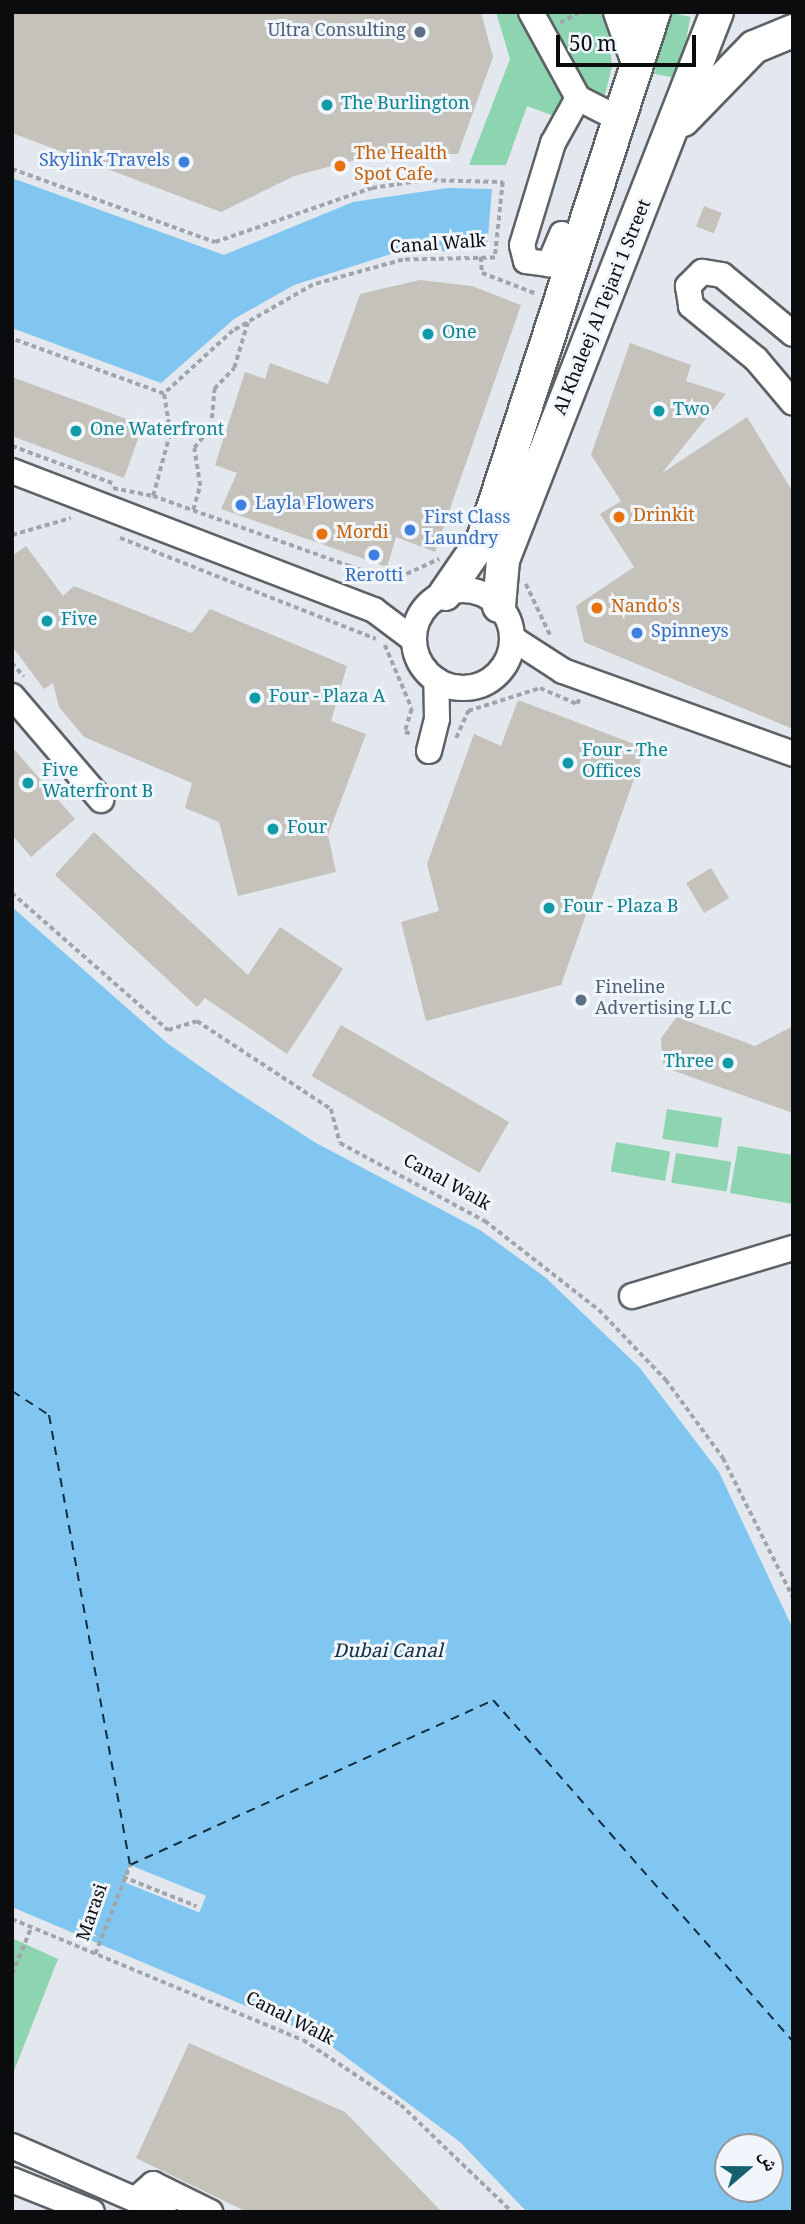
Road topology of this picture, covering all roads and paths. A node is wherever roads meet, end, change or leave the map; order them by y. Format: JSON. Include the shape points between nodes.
{"nodes":[{"id":1,"x":531,"y":12,"type":"edge"},
{"id":2,"x":620,"y":12,"type":"edge"},
{"id":3,"x":653,"y":12,"type":"edge"},
{"id":4,"x":717,"y":12,"type":"edge"},
{"id":5,"x":793,"y":31,"type":"edge"},
{"id":6,"x":636,"y":57,"type":"junction"},
{"id":7,"x":578,"y":98,"type":"junction"},
{"id":8,"x":619,"y":118,"type":"junction"},
{"id":9,"x":673,"y":131,"type":"junction"},
{"id":10,"x":12,"y":169,"type":"edge"},
{"id":11,"x":528,"y":228,"type":"junction"},
{"id":12,"x":575,"y":228,"type":"junction"},
{"id":13,"x":481,"y":257,"type":"junction"},
{"id":14,"x":482,"y":273,"type":"dead end"},
{"id":15,"x":249,"y":319,"type":"junction"},
{"id":16,"x":793,"y":334,"type":"edge"},
{"id":17,"x":12,"y":338,"type":"edge"},
{"id":18,"x":164,"y":394,"type":"junction"},
{"id":19,"x":793,"y":403,"type":"edge"},
{"id":20,"x":12,"y":446,"type":"edge"},
{"id":21,"x":12,"y":471,"type":"edge"},
{"id":22,"x":158,"y":475,"type":"dead end"},
{"id":23,"x":115,"y":484,"type":"dead end"},
{"id":24,"x":153,"y":496,"type":"dead end"},
{"id":25,"x":193,"y":510,"type":"junction"},
{"id":26,"x":111,"y":534,"type":"dead end"},
{"id":27,"x":448,"y":555,"type":"dead end"},
{"id":28,"x":350,"y":566,"type":"junction"},
{"id":29,"x":340,"y":597,"type":"junction"},
{"id":30,"x":434,"y":603,"type":"junction"},
{"id":31,"x":499,"y":606,"type":"junction"},
{"id":32,"x":374,"y":610,"type":"junction"},
{"id":33,"x":512,"y":638,"type":"junction"},
{"id":34,"x":414,"y":640,"type":"junction"},
{"id":35,"x":503,"y":667,"type":"junction"},
{"id":36,"x":563,"y":671,"type":"junction"},
{"id":37,"x":447,"y":684,"type":"junction"},
{"id":38,"x":12,"y":696,"type":"edge"},
{"id":39,"x":429,"y":751,"type":"dead end"},
{"id":40,"x":793,"y":754,"type":"edge"},
{"id":41,"x":101,"y":800,"type":"dead end"},
{"id":42,"x":12,"y":893,"type":"edge"},
{"id":43,"x":793,"y":1248,"type":"edge"},
{"id":44,"x":632,"y":1296,"type":"dead end"},
{"id":45,"x":793,"y":1597,"type":"edge"},
{"id":46,"x":130,"y":1866,"type":"dead end"},
{"id":47,"x":122,"y":1878,"type":"junction"},
{"id":48,"x":196,"y":1906,"type":"dead end"},
{"id":49,"x":12,"y":1919,"type":"edge"},
{"id":50,"x":31,"y":1928,"type":"junction"},
{"id":51,"x":95,"y":1954,"type":"junction"},
{"id":52,"x":12,"y":1974,"type":"edge"},
{"id":53,"x":12,"y":2146,"type":"edge"},
{"id":54,"x":12,"y":2180,"type":"edge"},
{"id":55,"x":136,"y":2199,"type":"junction"},
{"id":56,"x":92,"y":2212,"type":"edge"},
{"id":57,"x":164,"y":2212,"type":"edge"},
{"id":58,"x":210,"y":2212,"type":"edge"},
{"id":59,"x":512,"y":2212,"type":"edge"}],
"edges":[{"from":1,"to":7,"type":"street"},
{"from":2,"to":6,"type":"main road"},
{"from":3,"to":6,"type":"main road","name":"Al Khaleej Al Tejari 1 Street"},
{"from":4,"to":9,"type":"main road","name":"Al Khaleej Al Tejari 1 Street"},
{"from":5,"to":9,"type":"main road","via":[[754,47]]},
{"from":6,"to":8,"type":"main road","name":"Al Khaleej Al Tejari 1 Street"},
{"from":7,"to":8,"type":"street"},
{"from":7,"to":11,"type":"street","via":[[557,130]]},
{"from":8,"to":12,"type":"main road","name":"Al Khaleej Al Tejari 1 Street"},
{"from":9,"to":31,"type":"main road","name":"Al Khaleej Al Tejari 1 Street","via":[[503,560]]},
{"from":10,"to":13,"type":"path","name":"Canal Walk","via":[[215,242],[372,188],[424,180],[503,182],[495,258]]},
{"from":11,"to":12,"type":"street"},
{"from":11,"to":12,"type":"street","via":[[522,253],[533,265],[555,259]]},
{"from":12,"to":30,"type":"main road","name":"Al Khaleej Al Tejari 1 Street","via":[[483,539]]},
{"from":13,"to":14,"type":"path"},
{"from":13,"to":15,"type":"path","name":"Canal Walk","via":[[372,266],[313,285]]},
{"from":15,"to":18,"type":"path","name":"Canal Walk"},
{"from":15,"to":25,"type":"path","via":[[234,368],[214,389],[211,427],[194,448],[200,485]]},
{"from":16,"to":19,"type":"street","via":[[722,275],[702,272],[688,286],[691,306],[756,359]]},
{"from":17,"to":18,"type":"path"},
{"from":18,"to":22,"type":"path","via":[[170,433]]},
{"from":20,"to":23,"type":"path"},
{"from":21,"to":29,"type":"street"},
{"from":24,"to":25,"type":"path"},
{"from":25,"to":28,"type":"path"},
{"from":26,"to":29,"type":"path","via":[[331,623]]},
{"from":27,"to":28,"type":"path","via":[[391,581]]},
{"from":28,"to":29,"type":"path"},
{"from":29,"to":32,"type":"street"},
{"from":30,"to":31,"type":"street","via":[[479,593]]},
{"from":30,"to":32,"type":"street"},
{"from":30,"to":34,"type":"street"},
{"from":31,"to":33,"type":"street"},
{"from":32,"to":34,"type":"street"},
{"from":33,"to":35,"type":"street"},
{"from":33,"to":36,"type":"street"},
{"from":34,"to":37,"type":"street","via":[[420,662]]},
{"from":35,"to":36,"type":"street"},
{"from":35,"to":37,"type":"street","via":[[481,684]]},
{"from":36,"to":40,"type":"street"},
{"from":37,"to":39,"type":"street"},
{"from":38,"to":41,"type":"street"},
{"from":42,"to":45,"type":"path","name":"Canal Walk","via":[[168,1030],[197,1021],[208,1028],[331,1109],[340,1143],[485,1221],[599,1310],[666,1380],[723,1458]]},
{"from":43,"to":44,"type":"street"},
{"from":46,"to":47,"type":"path","name":"Marasi"},
{"from":47,"to":48,"type":"path"},
{"from":47,"to":51,"type":"path","name":"Marasi"},
{"from":49,"to":50,"type":"path","name":"Canal Walk"},
{"from":50,"to":51,"type":"path","name":"Canal Walk"},
{"from":50,"to":52,"type":"path"},
{"from":51,"to":59,"type":"path","name":"Canal Walk","via":[[250,2014],[353,2071],[446,2143]]},
{"from":53,"to":55,"type":"street"},
{"from":54,"to":56,"type":"street"},
{"from":55,"to":57,"type":"street"},
{"from":55,"to":58,"type":"street","via":[[153,2184]]}]}
